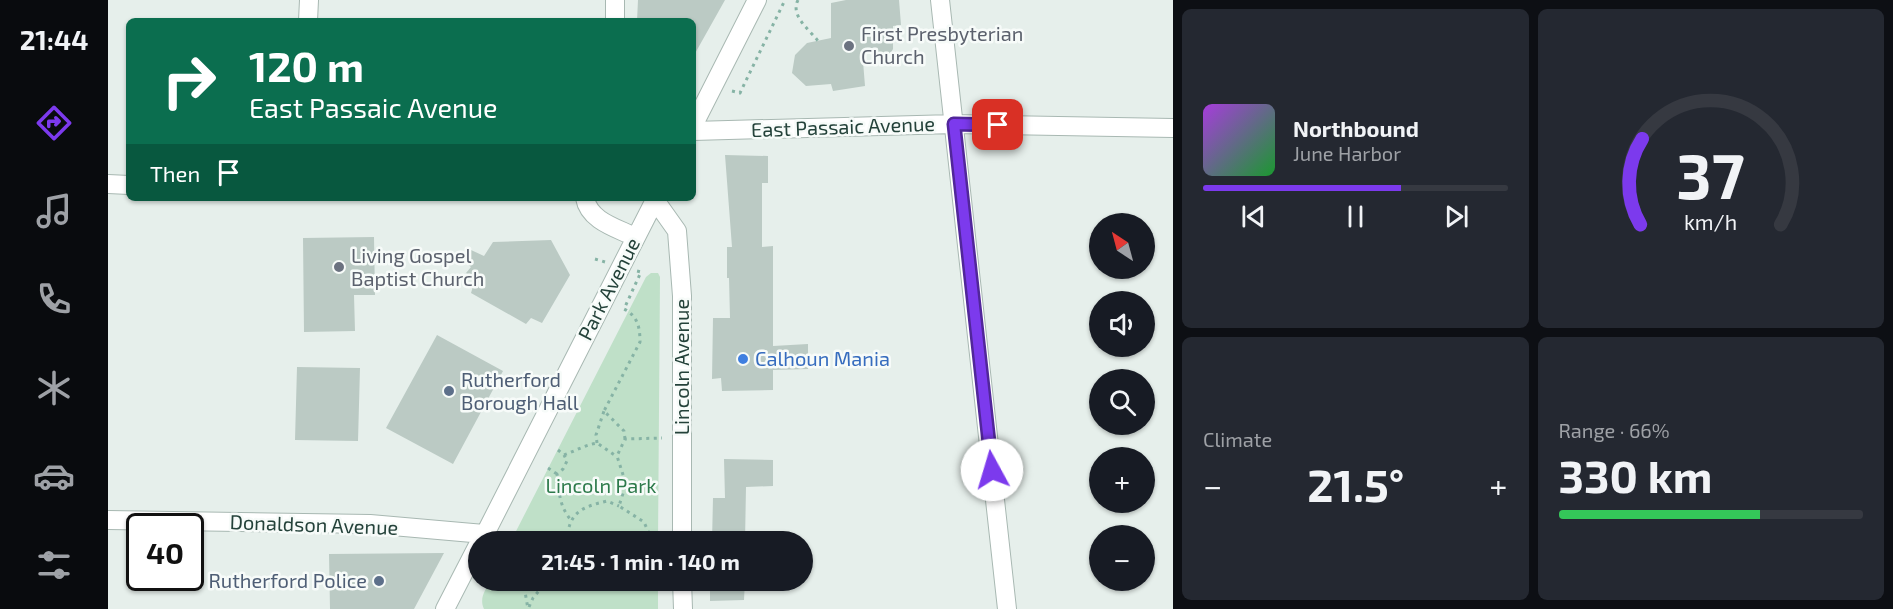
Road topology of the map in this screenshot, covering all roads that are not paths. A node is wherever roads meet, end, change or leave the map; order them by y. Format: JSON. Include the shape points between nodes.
{"nodes":[{"id":1,"x":309,"y":0,"type":"edge"},
{"id":2,"x":615,"y":0,"type":"edge"},
{"id":3,"x":757,"y":0,"type":"edge"},
{"id":4,"x":940,"y":0,"type":"edge"},
{"id":5,"x":308,"y":18,"type":"edge"},
{"id":6,"x":615,"y":18,"type":"edge"},
{"id":7,"x":696,"y":120,"type":"edge"},
{"id":8,"x":954,"y":124,"type":"junction"},
{"id":9,"x":1173,"y":128,"type":"edge"},
{"id":10,"x":696,"y":131,"type":"edge"},
{"id":11,"x":108,"y":184,"type":"edge"},
{"id":12,"x":126,"y":185,"type":"edge"},
{"id":13,"x":586,"y":201,"type":"edge"},
{"id":14,"x":654,"y":201,"type":"edge"},
{"id":15,"x":656,"y":201,"type":"edge"},
{"id":16,"x":635,"y":237,"type":"junction"},
{"id":17,"x":108,"y":520,"type":"edge"},
{"id":18,"x":486,"y":531,"type":"edge"},
{"id":19,"x":682,"y":531,"type":"edge"},
{"id":20,"x":468,"y":538,"type":"edge"},
{"id":21,"x":468,"y":566,"type":"edge"},
{"id":22,"x":682,"y":591,"type":"edge"},
{"id":23,"x":446,"y":609,"type":"edge"},
{"id":24,"x":682,"y":609,"type":"edge"},
{"id":25,"x":1007,"y":609,"type":"edge"}],
"edges":[{"from":1,"to":5,"type":"street"},
{"from":2,"to":6,"type":"street"},
{"from":3,"to":7,"type":"street"},
{"from":4,"to":8,"type":"street"},
{"from":8,"to":9,"type":"street","name":"East Passaic Avenue"},
{"from":8,"to":10,"type":"street","name":"East Passaic Avenue"},
{"from":8,"to":25,"type":"street"},
{"from":11,"to":12,"type":"street"},
{"from":13,"to":16,"type":"street","via":[[600,220]]},
{"from":14,"to":16,"type":"street","name":"Park Avenue"},
{"from":15,"to":19,"type":"street","name":"Lincoln Avenue","via":[[677,231],[682,296]]},
{"from":16,"to":18,"type":"street","name":"Park Avenue"},
{"from":17,"to":20,"type":"street","name":"Donaldson Avenue","via":[[370,524]]},
{"from":21,"to":23,"type":"street","name":"Park Avenue"},
{"from":22,"to":24,"type":"street"}]}
